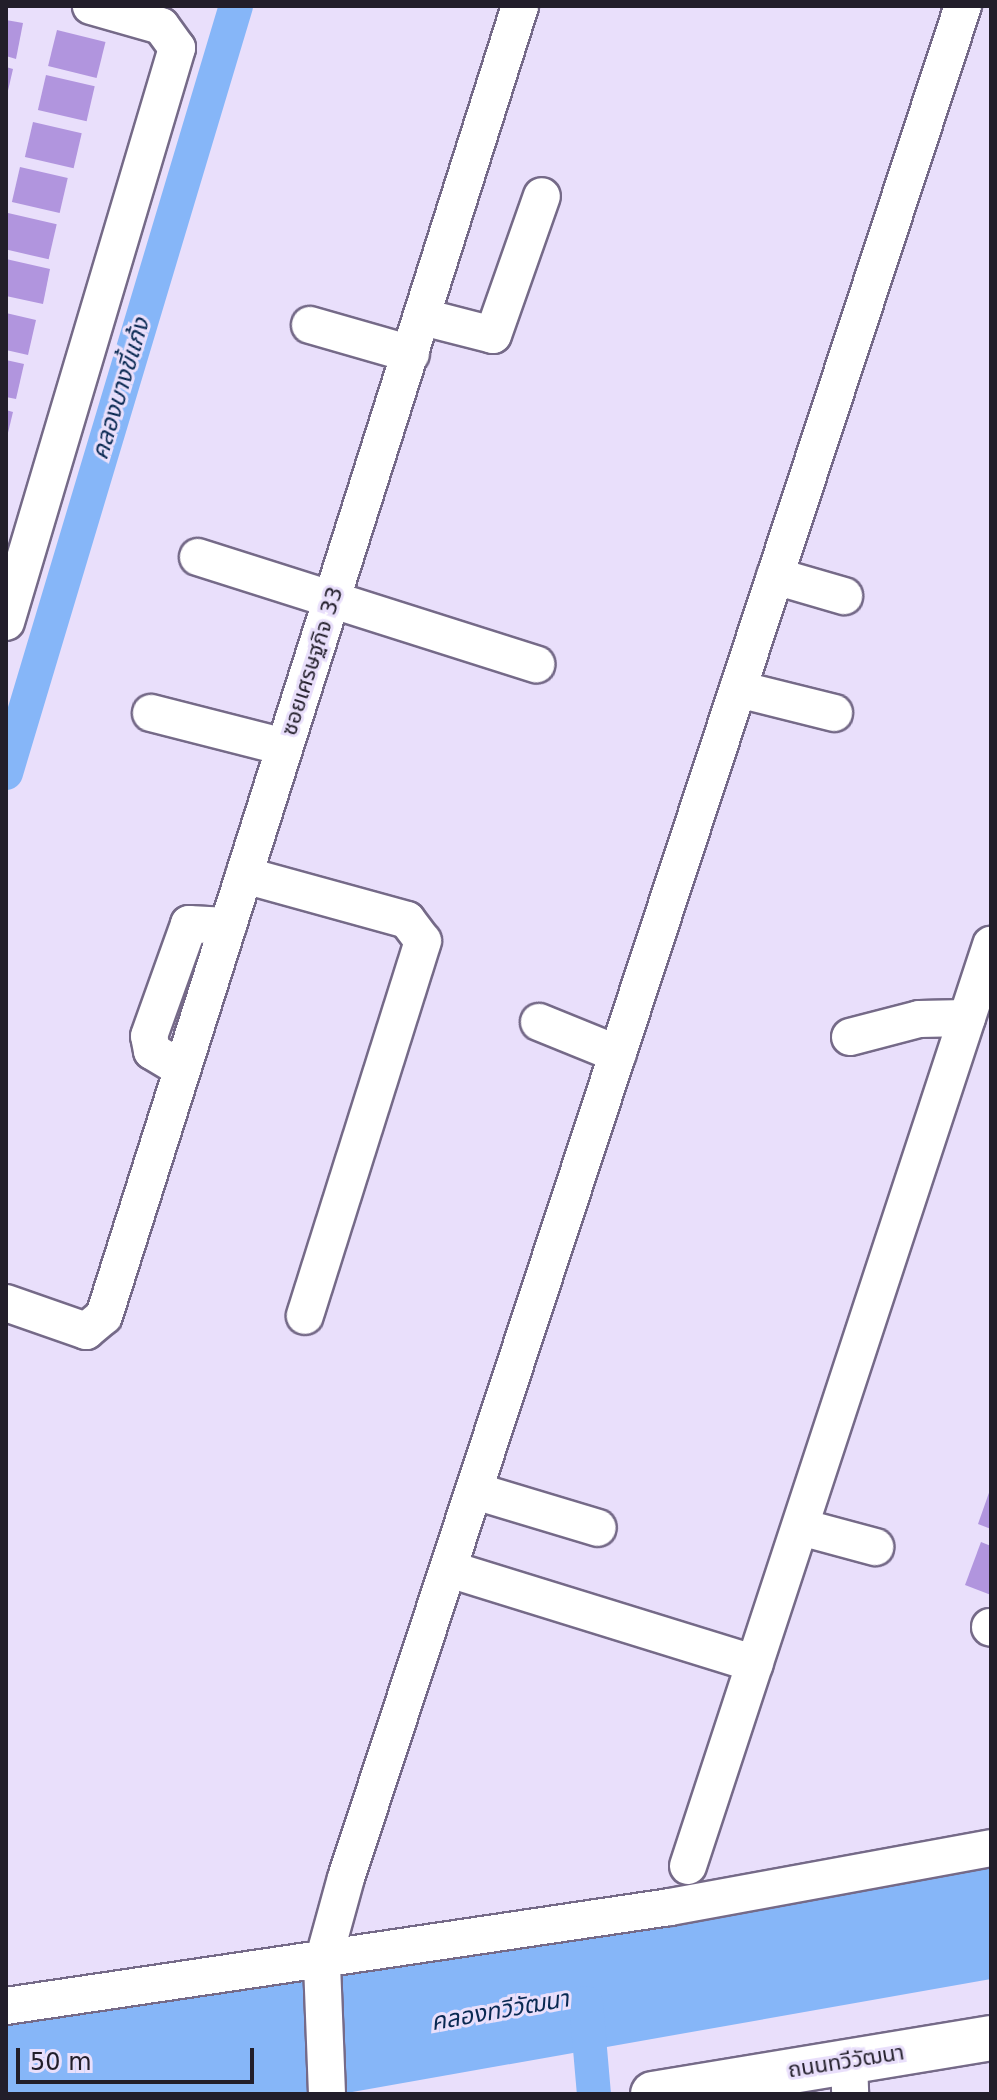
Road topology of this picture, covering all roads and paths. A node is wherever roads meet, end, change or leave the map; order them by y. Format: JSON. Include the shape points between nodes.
{"nodes":[{"id":1,"x":91,"y":6,"type":"edge"},
{"id":2,"x":520,"y":6,"type":"edge"},
{"id":3,"x":963,"y":6,"type":"edge"},
{"id":4,"x":130,"y":9,"type":"edge"},
{"id":5,"x":542,"y":196,"type":"dead end"},
{"id":6,"x":423,"y":317,"type":"junction"},
{"id":7,"x":310,"y":325,"type":"dead end"},
{"id":8,"x":411,"y":354,"type":"junction"},
{"id":9,"x":198,"y":557,"type":"dead end"},
{"id":10,"x":775,"y":576,"type":"junction"},
{"id":11,"x":844,"y":596,"type":"dead end"},
{"id":12,"x":332,"y":597,"type":"junction"},
{"id":13,"x":6,"y":622,"type":"edge"},
{"id":14,"x":536,"y":664,"type":"dead end"},
{"id":15,"x":738,"y":689,"type":"junction"},
{"id":16,"x":151,"y":713,"type":"dead end"},
{"id":17,"x":834,"y":713,"type":"dead end"},
{"id":18,"x":284,"y":747,"type":"junction"},
{"id":19,"x":244,"y":875,"type":"junction"},
{"id":20,"x":991,"y":945,"type":"edge"},
{"id":21,"x":967,"y":1018,"type":"junction"},
{"id":22,"x":539,"y":1022,"type":"dead end"},
{"id":23,"x":850,"y":1037,"type":"dead end"},
{"id":24,"x":618,"y":1054,"type":"junction"},
{"id":25,"x":6,"y":1303,"type":"edge"},
{"id":26,"x":305,"y":1316,"type":"dead end"},
{"id":27,"x":475,"y":1491,"type":"junction"},
{"id":28,"x":801,"y":1527,"type":"junction"},
{"id":29,"x":598,"y":1528,"type":"dead end"},
{"id":30,"x":875,"y":1547,"type":"dead end"},
{"id":31,"x":452,"y":1570,"type":"junction"},
{"id":32,"x":755,"y":1664,"type":"junction"},
{"id":33,"x":991,"y":1848,"type":"edge"},
{"id":34,"x":688,"y":1866,"type":"dead end"},
{"id":35,"x":323,"y":1962,"type":"junction"},
{"id":36,"x":6,"y":2006,"type":"edge"},
{"id":37,"x":991,"y":2038,"type":"edge"},
{"id":38,"x":850,"y":2077,"type":"edge"},
{"id":39,"x":326,"y":2089,"type":"edge"},
{"id":40,"x":653,"y":2094,"type":"edge"}],
"edges":[{"from":1,"to":4,"type":"street"},
{"from":2,"to":6,"type":"street","name":"ซอยเศรษฐกิจ 33"},
{"from":3,"to":10,"type":"street"},
{"from":4,"to":13,"type":"street","via":[[172,34],[177,48]]},
{"from":5,"to":6,"type":"street","via":[[493,335]]},
{"from":6,"to":8,"type":"street","name":"ซอยเศรษฐกิจ 33"},
{"from":7,"to":8,"type":"street"},
{"from":8,"to":12,"type":"street","name":"ซอยเศรษฐกิจ 33"},
{"from":9,"to":12,"type":"street"},
{"from":10,"to":11,"type":"street"},
{"from":10,"to":15,"type":"street"},
{"from":12,"to":14,"type":"street"},
{"from":12,"to":18,"type":"street","name":"ซอยเศรษฐกิจ 33"},
{"from":15,"to":17,"type":"street"},
{"from":15,"to":24,"type":"street"},
{"from":16,"to":18,"type":"street"},
{"from":18,"to":19,"type":"street","name":"ซอยเศรษฐกิจ 33"},
{"from":19,"to":25,"type":"street","name":"ซอยเศรษฐกิจ 33","via":[[104,1316],[86,1331]]},
{"from":19,"to":26,"type":"street","via":[[407,920],[423,941]]},
{"from":20,"to":21,"type":"street"},
{"from":21,"to":23,"type":"street","via":[[919,1019]]},
{"from":21,"to":28,"type":"street"},
{"from":22,"to":24,"type":"street"},
{"from":24,"to":27,"type":"street"},
{"from":27,"to":29,"type":"street"},
{"from":27,"to":31,"type":"street"},
{"from":28,"to":30,"type":"street"},
{"from":28,"to":32,"type":"street"},
{"from":31,"to":32,"type":"street"},
{"from":31,"to":35,"type":"street"},
{"from":32,"to":34,"type":"street"},
{"from":33,"to":35,"type":"street"},
{"from":35,"to":36,"type":"street"},
{"from":35,"to":39,"type":"street"},
{"from":37,"to":38,"type":"main road","name":"ถนนทวีวัฒนา"},
{"from":38,"to":40,"type":"main road","name":"ถนนทวีวัฒนา"}]}
